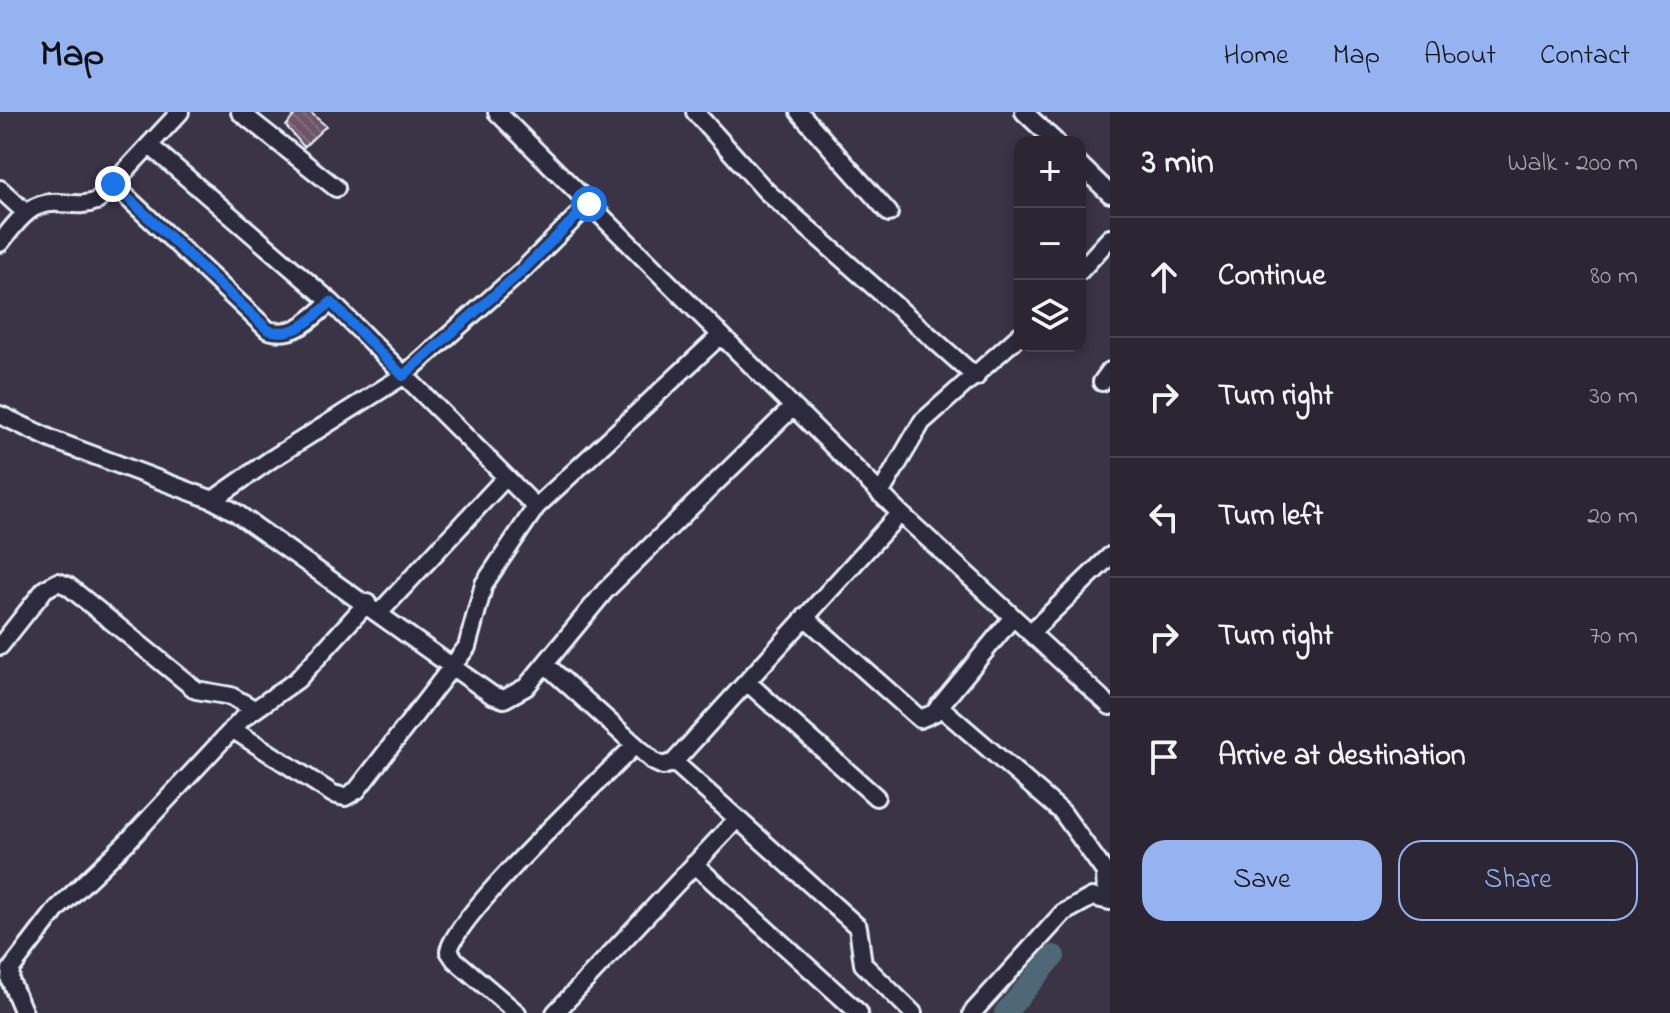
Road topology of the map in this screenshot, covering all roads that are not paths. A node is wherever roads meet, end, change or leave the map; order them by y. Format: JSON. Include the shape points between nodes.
{"nodes":[{"id":1,"x":180,"y":112,"type":"edge"},
{"id":2,"x":240,"y":112,"type":"edge"},
{"id":3,"x":497,"y":112,"type":"edge"},
{"id":4,"x":695,"y":112,"type":"edge"},
{"id":5,"x":799,"y":112,"type":"edge"},
{"id":6,"x":1024,"y":112,"type":"edge"},
{"id":7,"x":1050,"y":136,"type":"edge"},
{"id":8,"x":149,"y":145,"type":"junction"},
{"id":9,"x":1086,"y":171,"type":"edge"},
{"id":10,"x":113,"y":184,"type":"junction"},
{"id":11,"x":336,"y":188,"type":"dead end"},
{"id":12,"x":0,"y":189,"type":"edge"},
{"id":13,"x":1110,"y":194,"type":"edge"},
{"id":14,"x":589,"y":204,"type":"junction"},
{"id":15,"x":25,"y":212,"type":"junction"},
{"id":16,"x":889,"y":213,"type":"dead end"},
{"id":17,"x":1110,"y":238,"type":"edge"},
{"id":18,"x":0,"y":243,"type":"edge"},
{"id":19,"x":1086,"y":264,"type":"edge"},
{"id":20,"x":331,"y":302,"type":"junction"},
{"id":21,"x":721,"y":335,"type":"junction"},
{"id":22,"x":1014,"y":341,"type":"edge"},
{"id":23,"x":403,"y":376,"type":"junction"},
{"id":24,"x":976,"y":377,"type":"junction"},
{"id":25,"x":793,"y":407,"type":"junction"},
{"id":26,"x":0,"y":415,"type":"edge"},
{"id":27,"x":506,"y":477,"type":"junction"},
{"id":28,"x":880,"y":494,"type":"junction"},
{"id":29,"x":213,"y":500,"type":"junction"},
{"id":30,"x":536,"y":507,"type":"junction"},
{"id":31,"x":900,"y":513,"type":"junction"},
{"id":32,"x":1110,"y":556,"type":"edge"},
{"id":33,"x":374,"y":607,"type":"junction"},
{"id":34,"x":805,"y":617,"type":"junction"},
{"id":35,"x":1013,"y":617,"type":"junction"},
{"id":36,"x":1030,"y":633,"type":"junction"},
{"id":37,"x":0,"y":646,"type":"edge"},
{"id":38,"x":545,"y":664,"type":"junction"},
{"id":39,"x":454,"y":666,"type":"junction"},
{"id":40,"x":747,"y":682,"type":"junction"},
{"id":41,"x":939,"y":706,"type":"junction"},
{"id":42,"x":1110,"y":706,"type":"edge"},
{"id":43,"x":254,"y":709,"type":"junction"},
{"id":44,"x":232,"y":729,"type":"junction"},
{"id":45,"x":635,"y":745,"type":"junction"},
{"id":46,"x":674,"y":762,"type":"junction"},
{"id":47,"x":876,"y":797,"type":"dead end"},
{"id":48,"x":737,"y":819,"type":"junction"},
{"id":49,"x":694,"y":864,"type":"junction"},
{"id":50,"x":1108,"y":899,"type":"edge"},
{"id":51,"x":5,"y":983,"type":"edge"},
{"id":52,"x":24,"y":1013,"type":"edge"},
{"id":53,"x":517,"y":1013,"type":"edge"},
{"id":54,"x":555,"y":1013,"type":"edge"},
{"id":55,"x":859,"y":1013,"type":"edge"},
{"id":56,"x":913,"y":1013,"type":"edge"},
{"id":57,"x":972,"y":1013,"type":"edge"}],
"edges":[{"from":1,"to":8,"type":"street"},
{"from":2,"to":11,"type":"street"},
{"from":3,"to":14,"type":"street"},
{"from":4,"to":24,"type":"street","via":[[766,191]]},
{"from":5,"to":16,"type":"street"},
{"from":6,"to":7,"type":"street"},
{"from":8,"to":10,"type":"street"},
{"from":8,"to":20,"type":"street"},
{"from":9,"to":13,"type":"street"},
{"from":10,"to":15,"type":"street","via":[[97,201],[38,203]]},
{"from":10,"to":20,"type":"street","via":[[268,330],[296,331]]},
{"from":12,"to":15,"type":"street"},
{"from":14,"to":21,"type":"street"},
{"from":14,"to":23,"type":"street"},
{"from":15,"to":18,"type":"street"},
{"from":17,"to":19,"type":"street"},
{"from":20,"to":23,"type":"street"},
{"from":21,"to":25,"type":"street"},
{"from":21,"to":30,"type":"street"},
{"from":22,"to":24,"type":"street"},
{"from":23,"to":27,"type":"street"},
{"from":23,"to":29,"type":"street"},
{"from":24,"to":28,"type":"street","via":[[922,422]]},
{"from":25,"to":28,"type":"street"},
{"from":25,"to":38,"type":"street","via":[[605,591]]},
{"from":26,"to":29,"type":"street"},
{"from":27,"to":30,"type":"street"},
{"from":27,"to":33,"type":"street"},
{"from":28,"to":31,"type":"street"},
{"from":29,"to":33,"type":"street"},
{"from":30,"to":39,"type":"street","via":[[484,584],[467,647]]},
{"from":31,"to":34,"type":"street"},
{"from":31,"to":35,"type":"street"},
{"from":32,"to":36,"type":"street"},
{"from":33,"to":39,"type":"street"},
{"from":33,"to":43,"type":"street","via":[[297,680]]},
{"from":34,"to":40,"type":"street"},
{"from":34,"to":41,"type":"street","via":[[912,715],[928,718]]},
{"from":35,"to":36,"type":"street"},
{"from":35,"to":41,"type":"street"},
{"from":36,"to":42,"type":"street"},
{"from":37,"to":43,"type":"street","via":[[45,589],[58,582],[196,690],[231,696]]},
{"from":38,"to":39,"type":"street","via":[[526,687],[504,699]]},
{"from":38,"to":45,"type":"street"},
{"from":39,"to":44,"type":"street","via":[[357,790],[345,797]]},
{"from":40,"to":46,"type":"street"},
{"from":40,"to":47,"type":"street"},
{"from":41,"to":50,"type":"street","via":[[1062,812],[1105,872]]},
{"from":43,"to":44,"type":"street"},
{"from":44,"to":51,"type":"street","via":[[57,909],[16,959]]},
{"from":45,"to":46,"type":"street","via":[[663,766]]},
{"from":45,"to":53,"type":"street","via":[[451,938],[449,951],[455,960]]},
{"from":46,"to":48,"type":"street"},
{"from":48,"to":49,"type":"street"},
{"from":48,"to":56,"type":"street","via":[[858,927],[863,964]]},
{"from":49,"to":54,"type":"street"},
{"from":49,"to":55,"type":"street"},
{"from":50,"to":57,"type":"street","via":[[1079,902],[1063,913]]},
{"from":51,"to":52,"type":"street"}]}
